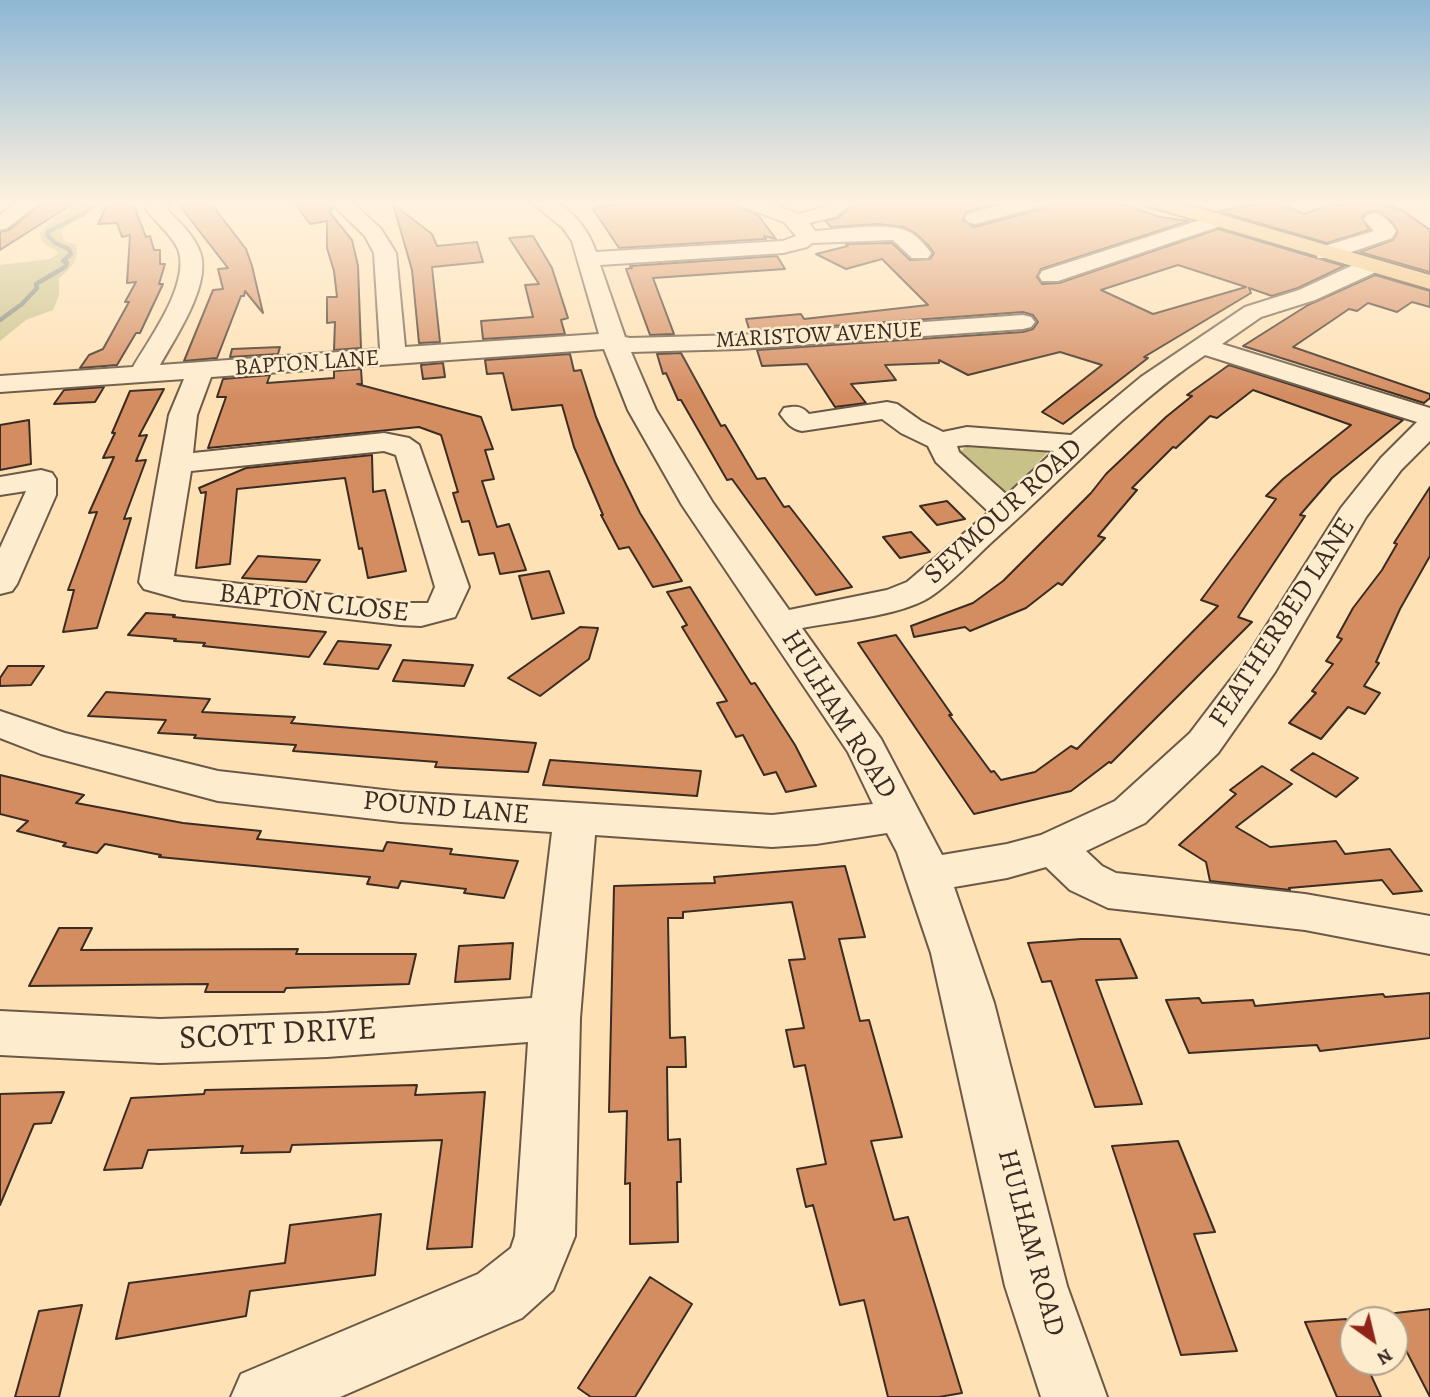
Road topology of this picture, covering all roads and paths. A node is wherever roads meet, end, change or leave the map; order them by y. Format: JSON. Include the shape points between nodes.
{"nodes":[{"id":1,"x":192,"y":266,"type":"edge"},
{"id":2,"x":385,"y":266,"type":"edge"},
{"id":3,"x":589,"y":266,"type":"edge"},
{"id":4,"x":1079,"y":266,"type":"edge"},
{"id":5,"x":1370,"y":266,"type":"joint"},
{"id":6,"x":1046,"y":277,"type":"dead end"},
{"id":7,"x":1430,"y":282,"type":"edge"},
{"id":8,"x":1024,"y":322,"type":"dead end"},
{"id":9,"x":614,"y":342,"type":"junction"},
{"id":10,"x":1203,"y":346,"type":"junction"},
{"id":11,"x":393,"y":358,"type":"junction"},
{"id":12,"x":200,"y":371,"type":"junction"},
{"id":13,"x":142,"y":374,"type":"junction"},
{"id":14,"x":0,"y":384,"type":"edge"},
{"id":15,"x":794,"y":414,"type":"dead end"},
{"id":16,"x":1430,"y":417,"type":"edge"},
{"id":17,"x":1430,"y":425,"type":"edge"},
{"id":18,"x":940,"y":441,"type":"junction"},
{"id":19,"x":1078,"y":444,"type":"junction"},
{"id":20,"x":177,"y":464,"type":"junction"},
{"id":21,"x":0,"y":485,"type":"edge"},
{"id":22,"x":1007,"y":512,"type":"junction"},
{"id":23,"x":0,"y":584,"type":"edge"},
{"id":24,"x":780,"y":622,"type":"junction"},
{"id":25,"x":0,"y":724,"type":"edge"},
{"id":26,"x":901,"y":815,"type":"junction"},
{"id":27,"x":575,"y":819,"type":"junction"},
{"id":28,"x":1054,"y":848,"type":"junction"},
{"id":29,"x":928,"y":874,"type":"junction"},
{"id":30,"x":1430,"y":935,"type":"edge"},
{"id":31,"x":555,"y":1018,"type":"junction"},
{"id":32,"x":0,"y":1033,"type":"edge"},
{"id":33,"x":264,"y":1397,"type":"edge"},
{"id":34,"x":1074,"y":1397,"type":"edge"}],
"edges":[{"from":1,"to":13,"type":"street","via":[[171,325]]},
{"from":2,"to":11,"type":"street"},
{"from":3,"to":9,"type":"street","name":"HULHAM ROAD"},
{"from":4,"to":6,"type":"street"},
{"from":5,"to":7,"type":"highway"},
{"from":5,"to":10,"type":"street","name":"SEYMOUR ROAD","via":[[1307,295],[1253,312]]},
{"from":8,"to":9,"type":"street","name":"MARISTOW AVENUE","via":[[740,342]]},
{"from":9,"to":11,"type":"street","name":"BAPTON LANE"},
{"from":9,"to":24,"type":"street","name":"HULHAM ROAD","via":[[632,387],[698,505]]},
{"from":10,"to":16,"type":"street"},
{"from":10,"to":19,"type":"street","name":"SEYMOUR ROAD","via":[[1150,383]]},
{"from":11,"to":12,"type":"street","name":"BAPTON LANE"},
{"from":12,"to":13,"type":"street","name":"BAPTON LANE"},
{"from":12,"to":20,"type":"street","name":"BAPTON CLOSE","via":[[183,415]]},
{"from":13,"to":14,"type":"street","name":"BAPTON LANE"},
{"from":15,"to":18,"type":"street","via":[[802,423],[887,410]]},
{"from":17,"to":28,"type":"street","name":"FEATHERBED LANE","via":[[1391,464],[1352,515],[1256,672],[1204,743],[1129,812]]},
{"from":18,"to":19,"type":"street","via":[[967,436]]},
{"from":18,"to":22,"type":"street","via":[[946,456]]},
{"from":19,"to":22,"type":"street","name":"SEYMOUR ROAD"},
{"from":20,"to":20,"type":"street","name":"BAPTON CLOSE","via":[[399,444],[409,451],[452,587],[443,610],[400,614],[183,590],[156,582]]},
{"from":21,"to":23,"type":"street","via":[[41,479],[41,495]]},
{"from":22,"to":24,"type":"street","name":"SEYMOUR ROAD","via":[[919,589],[897,599]]},
{"from":24,"to":26,"type":"street","name":"HULHAM ROAD","via":[[867,749]]},
{"from":25,"to":27,"type":"street","name":"POUND LANE","via":[[55,744],[219,786],[401,807]]},
{"from":26,"to":27,"type":"street","name":"POUND LANE","via":[[772,831]]},
{"from":26,"to":29,"type":"street","name":"HULHAM ROAD"},
{"from":27,"to":31,"type":"street"},
{"from":28,"to":29,"type":"street","name":"FEATHERBED LANE"},
{"from":28,"to":30,"type":"street","via":[[1086,878],[1108,890],[1305,912]]},
{"from":29,"to":34,"type":"street","name":"HULHAM ROAD","via":[[969,1003],[1037,1286]]},
{"from":31,"to":32,"type":"street","name":"SCOTT DRIVE","via":[[327,1035],[160,1041]]},
{"from":31,"to":33,"type":"street","via":[[545,1236],[532,1269],[500,1296]]}]}
